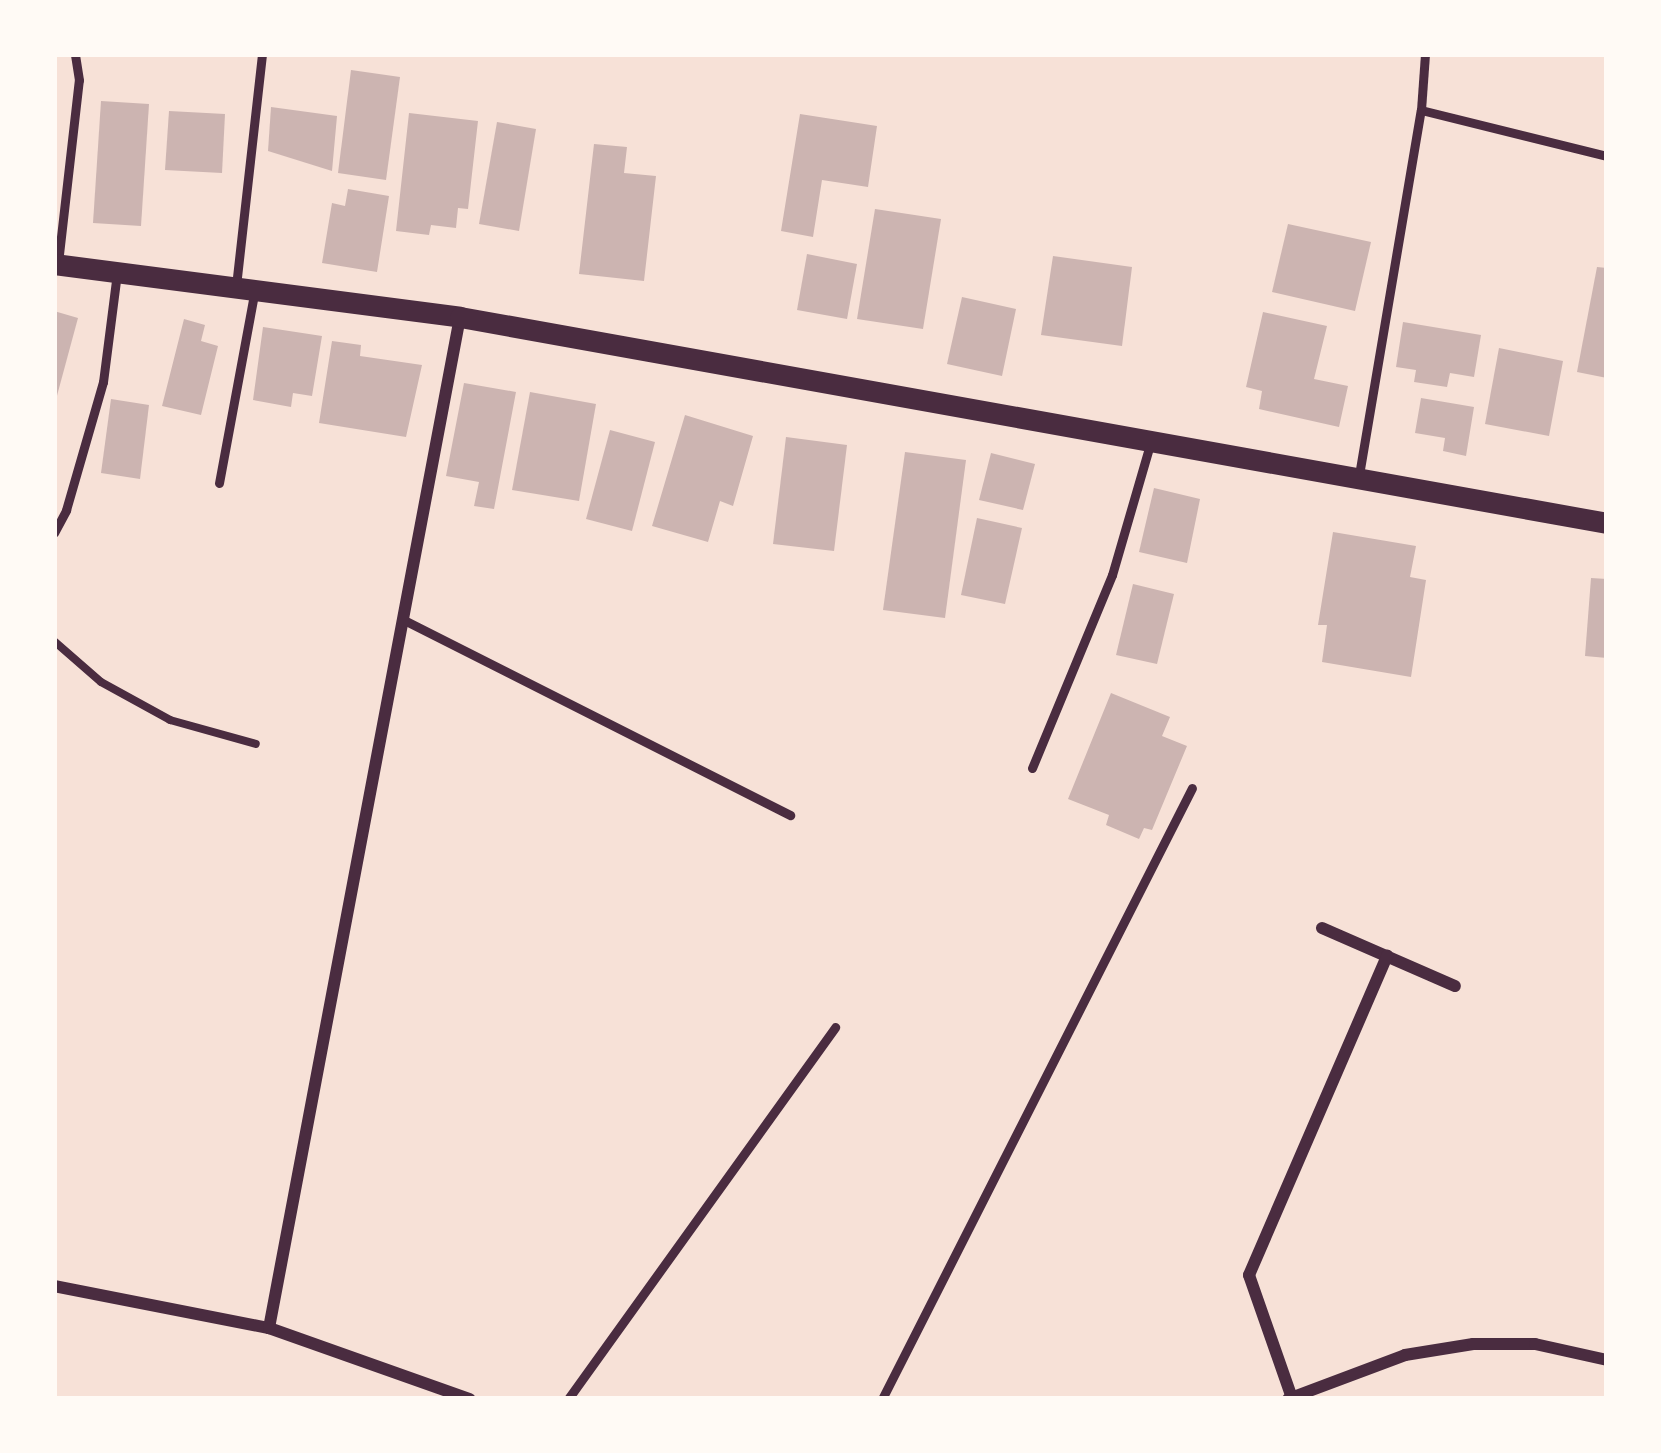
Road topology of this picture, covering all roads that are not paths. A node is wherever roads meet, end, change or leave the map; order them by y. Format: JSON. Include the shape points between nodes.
{"nodes":[{"id":1,"x":75,"y":54,"type":"edge"},
{"id":2,"x":262,"y":54,"type":"edge"},
{"id":3,"x":1425,"y":54,"type":"edge"},
{"id":4,"x":1421,"y":110,"type":"junction"},
{"id":5,"x":1607,"y":157,"type":"edge"},
{"id":6,"x":56,"y":265,"type":"edge"},
{"id":7,"x":117,"y":272,"type":"junction"},
{"id":8,"x":245,"y":287,"type":"junction"},
{"id":9,"x":460,"y":317,"type":"junction"},
{"id":10,"x":1152,"y":439,"type":"junction"},
{"id":11,"x":1359,"y":478,"type":"junction"},
{"id":12,"x":219,"y":483,"type":"dead end"},
{"id":13,"x":1607,"y":523,"type":"edge"},
{"id":14,"x":54,"y":533,"type":"edge"},
{"id":15,"x":402,"y":619,"type":"junction"},
{"id":16,"x":1032,"y":768,"type":"dead end"},
{"id":17,"x":1192,"y":788,"type":"dead end"},
{"id":18,"x":790,"y":815,"type":"dead end"},
{"id":19,"x":1322,"y":928,"type":"dead end"},
{"id":20,"x":1387,"y":956,"type":"junction"},
{"id":21,"x":1455,"y":986,"type":"dead end"},
{"id":22,"x":835,"y":1028,"type":"dead end"},
{"id":23,"x":54,"y":1286,"type":"edge"},
{"id":24,"x":268,"y":1328,"type":"junction"},
{"id":25,"x":1607,"y":1360,"type":"edge"},
{"id":26,"x":1290,"y":1398,"type":"edge"},
{"id":27,"x":470,"y":1399,"type":"edge"},
{"id":28,"x":568,"y":1399,"type":"edge"},
{"id":29,"x":882,"y":1399,"type":"edge"}],
"edges":[{"from":1,"to":6,"type":"lane","via":[[79,80]]},
{"from":2,"to":8,"type":"lane"},
{"from":3,"to":4,"type":"lane"},
{"from":4,"to":5,"type":"lane"},
{"from":4,"to":11,"type":"lane"},
{"from":6,"to":7,"type":"street"},
{"from":7,"to":8,"type":"street"},
{"from":7,"to":14,"type":"lane","via":[[104,382]]},
{"from":8,"to":9,"type":"street"},
{"from":8,"to":12,"type":"lane"},
{"from":9,"to":10,"type":"street"},
{"from":9,"to":15,"type":"street"},
{"from":10,"to":11,"type":"street"},
{"from":10,"to":16,"type":"lane","via":[[1112,575]]},
{"from":11,"to":13,"type":"street"},
{"from":15,"to":18,"type":"lane"},
{"from":15,"to":24,"type":"street"},
{"from":17,"to":29,"type":"lane"},
{"from":19,"to":20,"type":"street"},
{"from":20,"to":21,"type":"street"},
{"from":20,"to":26,"type":"street","via":[[1249,1274]]},
{"from":22,"to":28,"type":"lane"},
{"from":23,"to":24,"type":"street"},
{"from":24,"to":27,"type":"street"},
{"from":25,"to":26,"type":"street","via":[[1535,1344],[1473,1344],[1405,1355]]}]}
